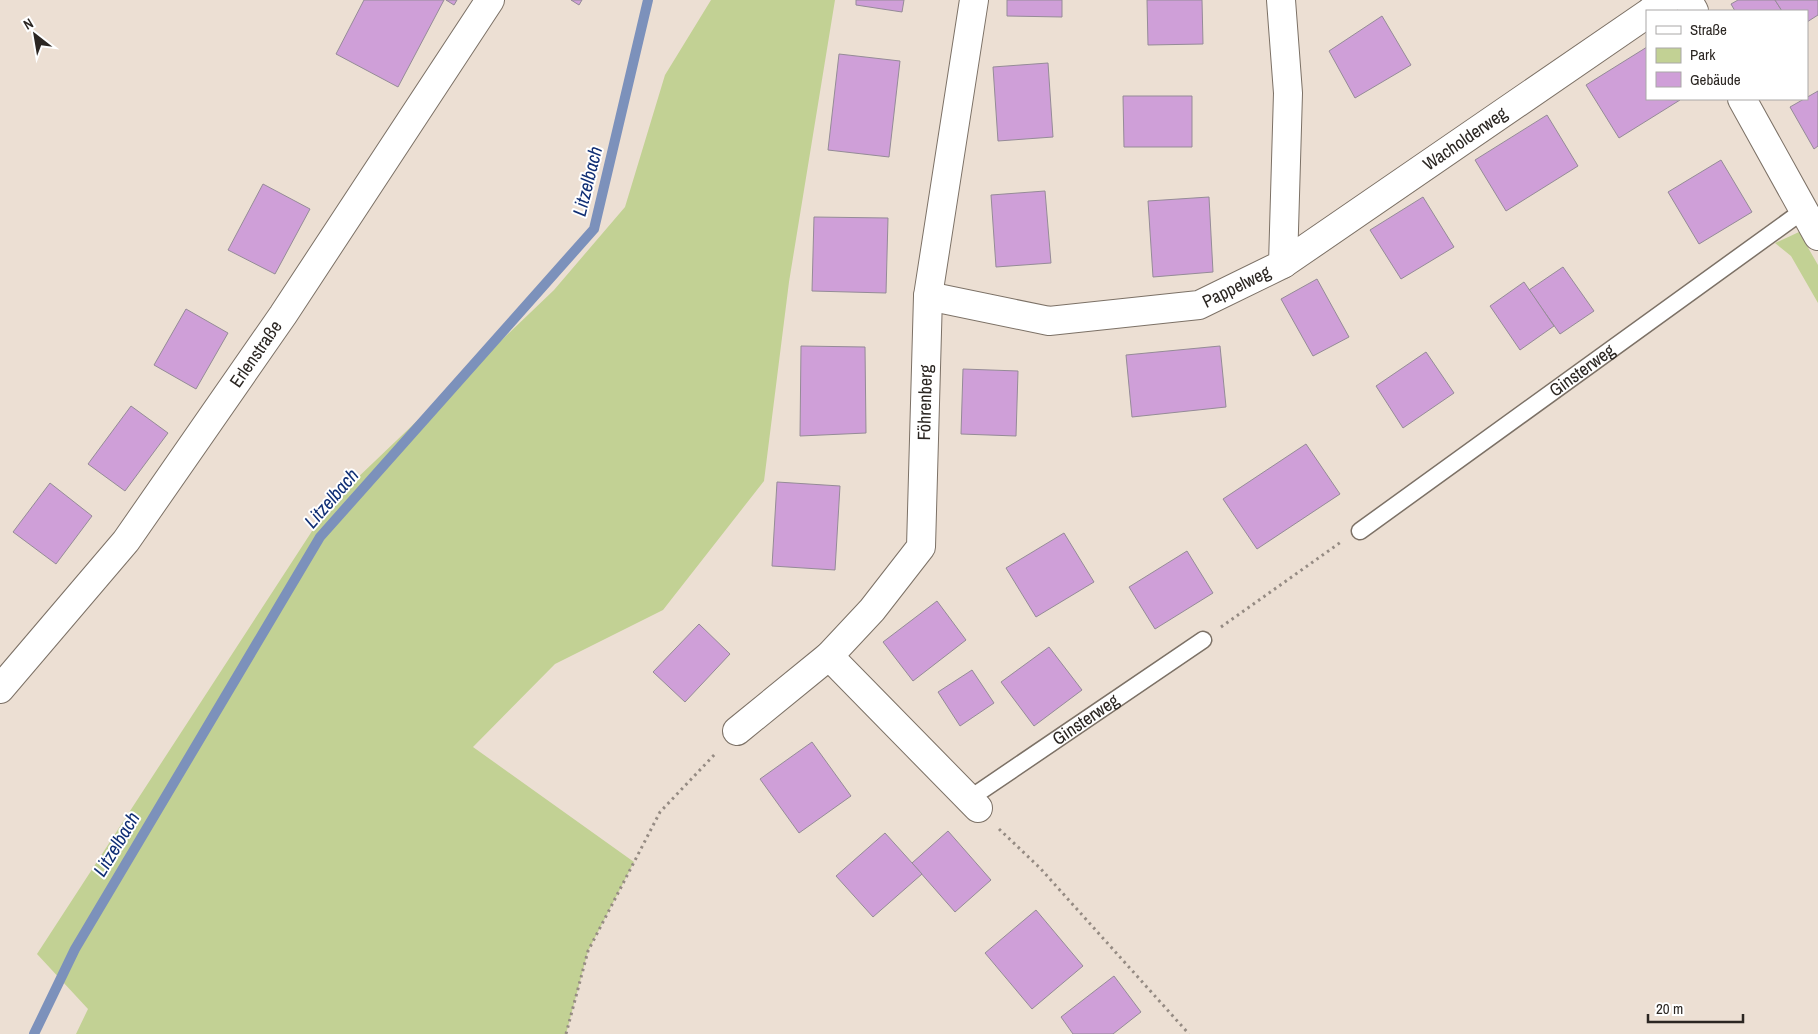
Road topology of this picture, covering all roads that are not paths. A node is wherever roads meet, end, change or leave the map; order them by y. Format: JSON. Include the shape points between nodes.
{"nodes":[{"id":1,"x":490,"y":0,"type":"edge"},
{"id":2,"x":974,"y":0,"type":"edge"},
{"id":3,"x":1280,"y":0,"type":"edge"},
{"id":4,"x":1686,"y":2,"type":"edge"},
{"id":5,"x":1655,"y":10,"type":"edge"},
{"id":6,"x":1646,"y":15,"type":"edge"},
{"id":7,"x":1743,"y":100,"type":"edge"},
{"id":8,"x":1804,"y":210,"type":"junction"},
{"id":9,"x":1818,"y":236,"type":"edge"},
{"id":10,"x":1283,"y":264,"type":"junction"},
{"id":11,"x":928,"y":296,"type":"junction"},
{"id":12,"x":1354,"y":535,"type":"road end"},
{"id":13,"x":1203,"y":640,"type":"road end"},
{"id":14,"x":829,"y":656,"type":"junction"},
{"id":15,"x":0,"y":689,"type":"edge"},
{"id":16,"x":737,"y":731,"type":"road end"},
{"id":17,"x":973,"y":804,"type":"joint"}],
"edges":[{"from":1,"to":15,"type":"street","name":"Erlenstraße","via":[[283,315],[126,541]]},
{"from":2,"to":11,"type":"street","name":"Föhrenberg"},
{"from":3,"to":10,"type":"street","name":"Pappelweg","via":[[1288,93]]},
{"from":4,"to":5,"type":"street"},
{"from":6,"to":10,"type":"street","name":"Wacholderweg"},
{"from":7,"to":8,"type":"street"},
{"from":8,"to":9,"type":"street"},
{"from":8,"to":12,"type":"lane","name":"Ginsterweg"},
{"from":10,"to":11,"type":"street","name":"Pappelweg","via":[[1199,304],[1049,321]]},
{"from":11,"to":14,"type":"street","name":"Föhrenberg","via":[[921,547],[872,610]]},
{"from":13,"to":17,"type":"lane","name":"Ginsterweg"},
{"from":14,"to":16,"type":"street","name":"Föhrenberg"},
{"from":14,"to":17,"type":"street"}]}
